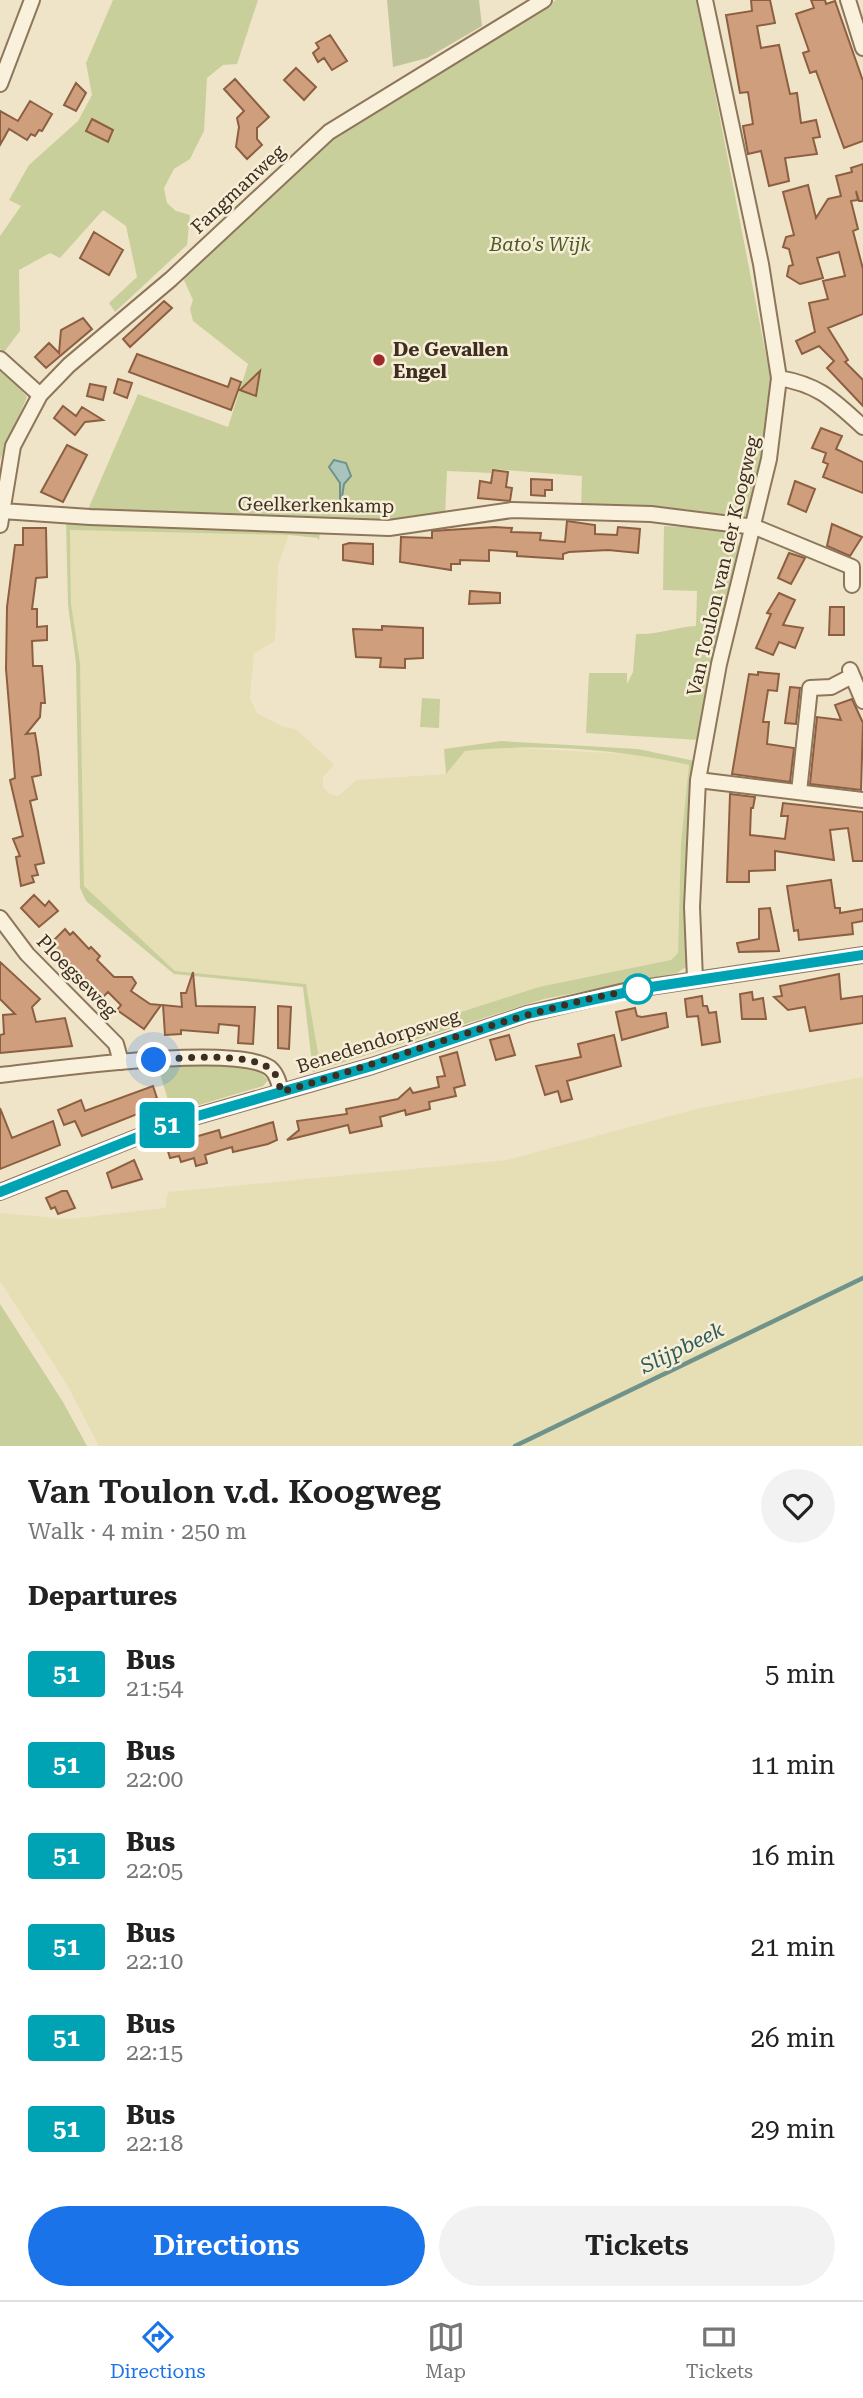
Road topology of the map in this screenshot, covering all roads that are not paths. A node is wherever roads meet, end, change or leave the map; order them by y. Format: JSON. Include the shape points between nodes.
{"nodes":[{"id":1,"x":32,"y":0,"type":"edge"},
{"id":2,"x":544,"y":0,"type":"edge"},
{"id":3,"x":705,"y":0,"type":"edge"},
{"id":4,"x":848,"y":0,"type":"edge"},
{"id":5,"x":863,"y":48,"type":"edge"},
{"id":6,"x":0,"y":83,"type":"edge"},
{"id":7,"x":0,"y":359,"type":"edge"},
{"id":8,"x":779,"y":378,"type":"junction"},
{"id":9,"x":40,"y":395,"type":"junction"},
{"id":10,"x":863,"y":427,"type":"edge"},
{"id":11,"x":10,"y":460,"type":"junction"},
{"id":12,"x":0,"y":477,"type":"edge"},
{"id":13,"x":1,"y":518,"type":"edge"},
{"id":14,"x":755,"y":527,"type":"junction"},
{"id":15,"x":852,"y":585,"type":"dead end"},
{"id":16,"x":863,"y":701,"type":"edge"},
{"id":17,"x":698,"y":780,"type":"junction"},
{"id":18,"x":799,"y":792,"type":"junction"},
{"id":19,"x":863,"y":800,"type":"edge"},
{"id":20,"x":0,"y":918,"type":"edge"},
{"id":21,"x":863,"y":955,"type":"edge"},
{"id":22,"x":695,"y":979,"type":"junction"},
{"id":23,"x":121,"y":1062,"type":"junction"},
{"id":24,"x":0,"y":1075,"type":"edge"},
{"id":25,"x":281,"y":1092,"type":"junction"},
{"id":26,"x":0,"y":1192,"type":"edge"}],
"edges":[{"from":1,"to":6,"type":"street"},
{"from":2,"to":9,"type":"street","name":"Fangmanweg","via":[[319,140]]},
{"from":3,"to":8,"type":"street","name":"Van Toulon van der Koogweg","via":[[761,264]]},
{"from":4,"to":5,"type":"street"},
{"from":7,"to":9,"type":"street"},
{"from":8,"to":10,"type":"street","via":[[822,390]]},
{"from":8,"to":14,"type":"street","name":"Van Toulon van der Koogweg"},
{"from":9,"to":11,"type":"street","name":"Fangmanweg","via":[[24,421]]},
{"from":11,"to":12,"type":"street","name":"Fangmanweg"},
{"from":11,"to":13,"type":"street","name":"Fangmanweg"},
{"from":13,"to":14,"type":"street","name":"Geelkerkenkamp","via":[[389,527],[521,509],[651,514]]},
{"from":14,"to":15,"type":"street","name":"Geelkerkenkamp","via":[[852,568]]},
{"from":14,"to":17,"type":"street","name":"Van Toulon van der Koogweg","via":[[719,664]]},
{"from":16,"to":18,"type":"street","via":[[851,672],[831,687],[810,688]]},
{"from":17,"to":18,"type":"street"},
{"from":17,"to":22,"type":"street","name":"Van Toulon van der Koogweg","via":[[692,907]]},
{"from":18,"to":19,"type":"street"},
{"from":20,"to":23,"type":"street","name":"Ploegseweg","via":[[27,954],[116,1044]]},
{"from":21,"to":22,"type":"street","name":"Benedendorpsweg"},
{"from":22,"to":25,"type":"street","name":"Benedendorpsweg","via":[[527,1014]]},
{"from":23,"to":24,"type":"street"},
{"from":23,"to":25,"type":"street","via":[[190,1058],[257,1063],[277,1076]]},
{"from":25,"to":26,"type":"street","name":"Benedendorpsweg","via":[[142,1134]]}]}
